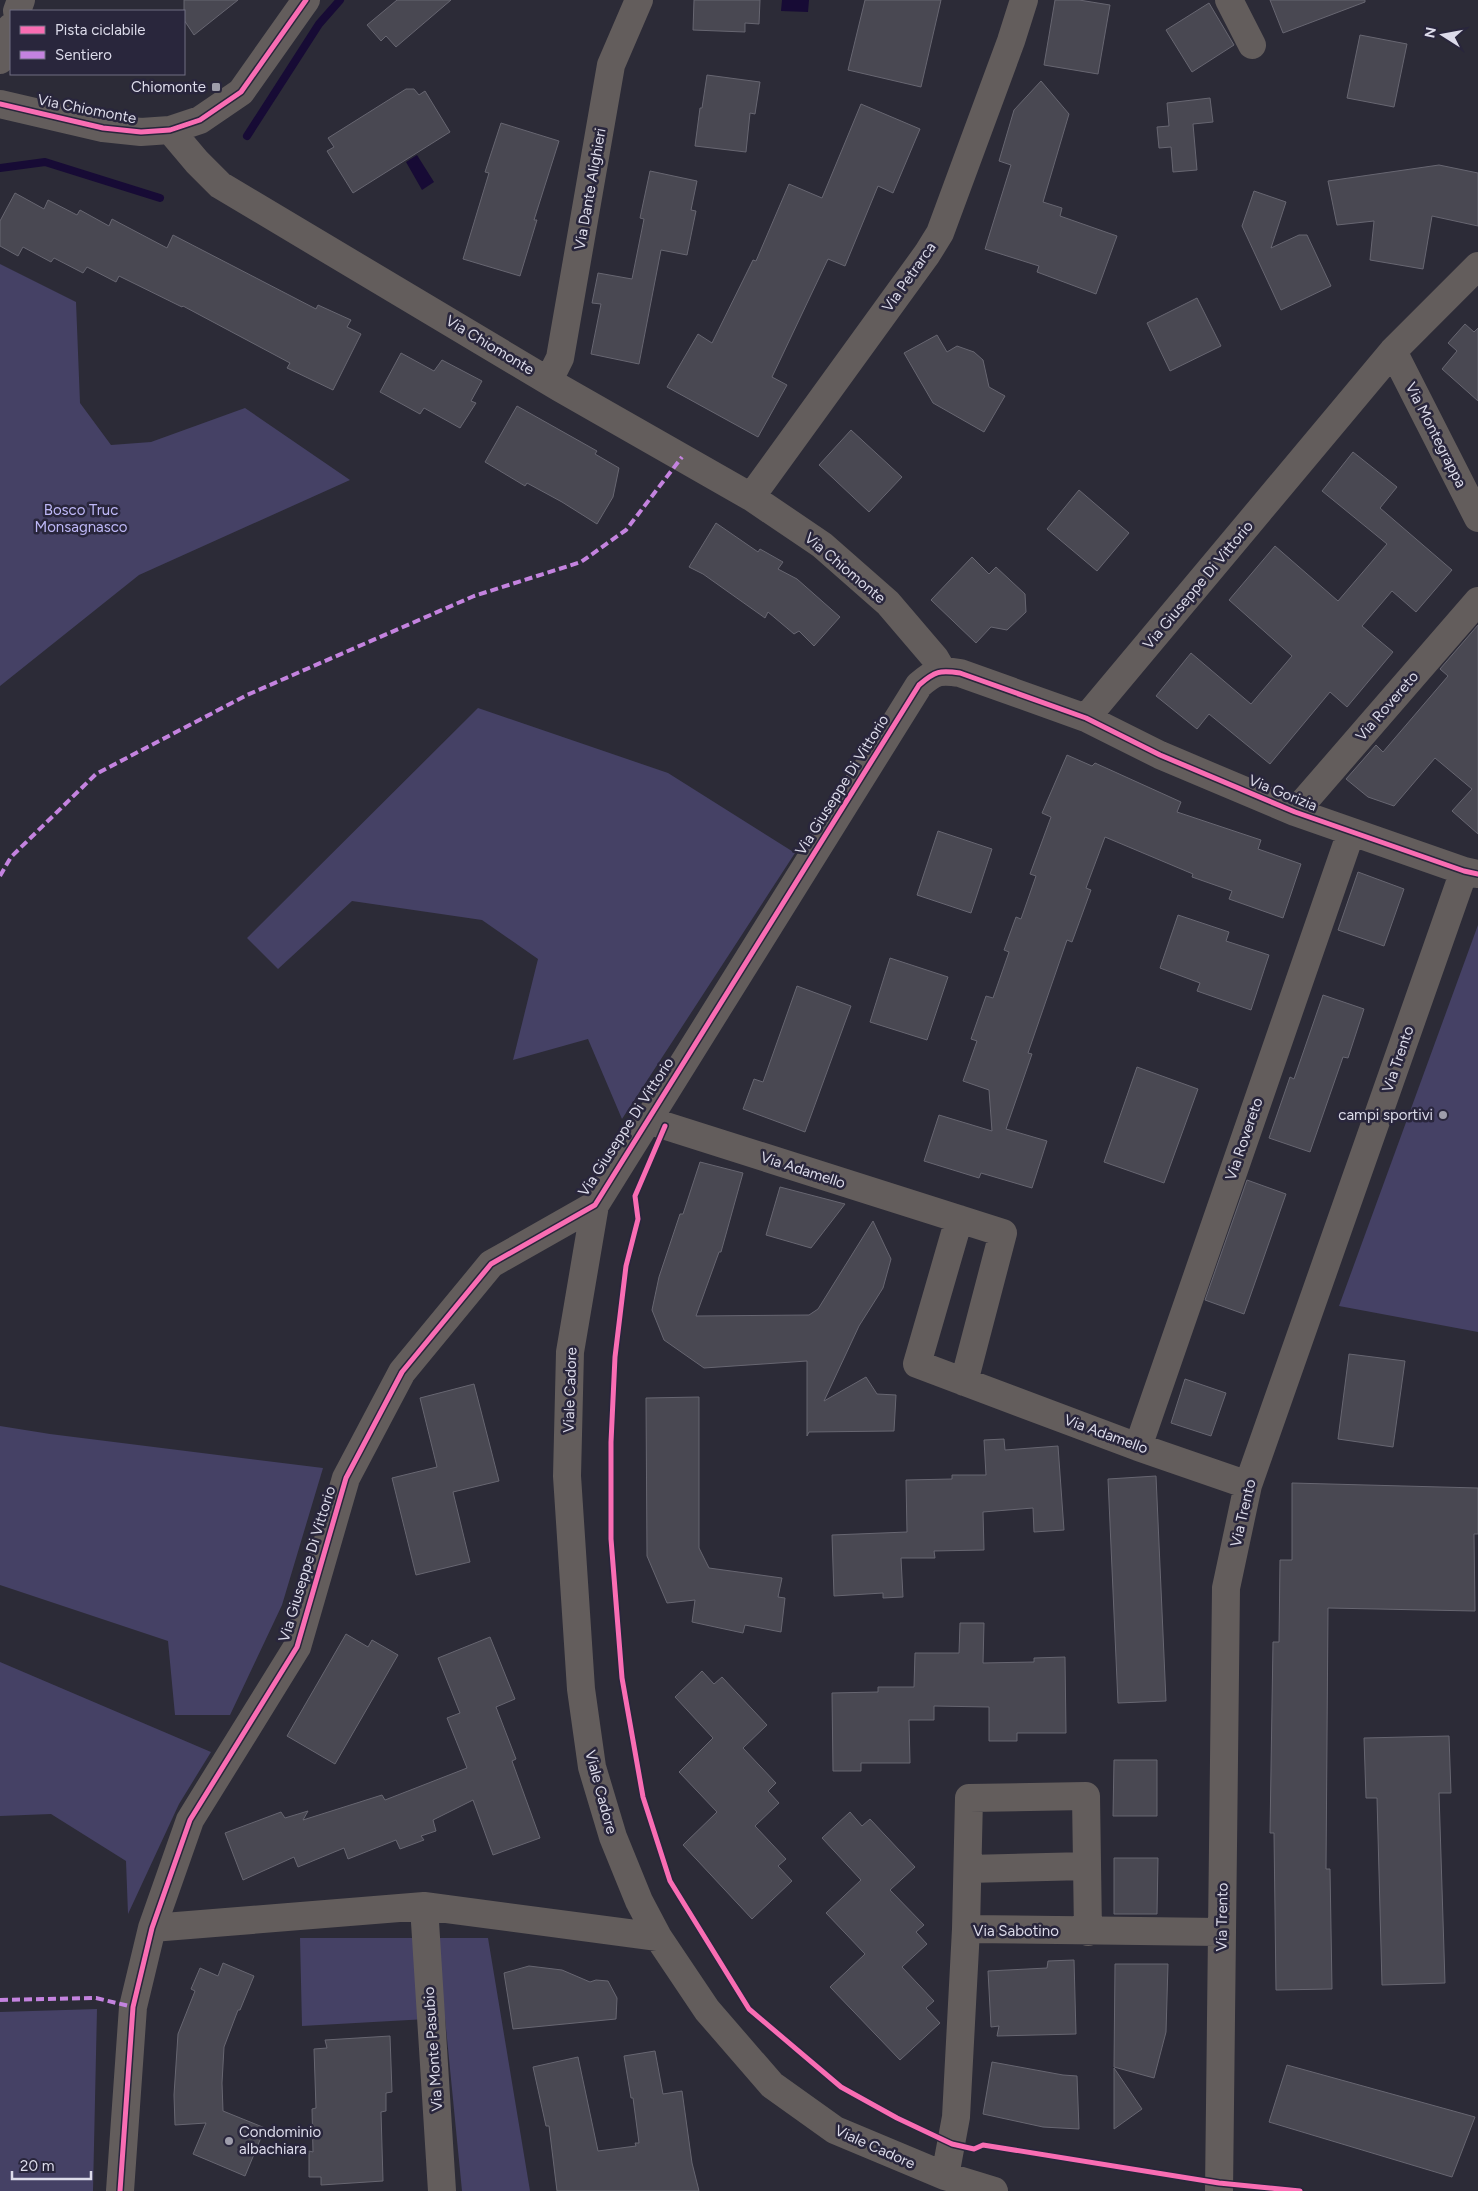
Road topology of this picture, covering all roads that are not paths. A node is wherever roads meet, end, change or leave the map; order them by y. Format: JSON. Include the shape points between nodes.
{"nodes":[{"id":1,"x":306,"y":0,"type":"edge"},
{"id":2,"x":639,"y":0,"type":"edge"},
{"id":3,"x":1024,"y":0,"type":"edge"},
{"id":4,"x":1229,"y":0,"type":"edge"},
{"id":5,"x":10,"y":30,"type":"edge"},
{"id":6,"x":1252,"y":45,"type":"dead end"},
{"id":7,"x":0,"y":60,"type":"edge"},
{"id":8,"x":0,"y":105,"type":"edge"},
{"id":9,"x":170,"y":130,"type":"junction"},
{"id":10,"x":1478,"y":266,"type":"edge"},
{"id":11,"x":1393,"y":351,"type":"junction"},
{"id":12,"x":550,"y":380,"type":"junction"},
{"id":13,"x":751,"y":497,"type":"junction"},
{"id":14,"x":1478,"y":518,"type":"edge"},
{"id":15,"x":1478,"y":601,"type":"edge"},
{"id":16,"x":942,"y":670,"type":"junction"},
{"id":17,"x":1086,"y":718,"type":"junction"},
{"id":18,"x":1295,"y":812,"type":"junction"},
{"id":19,"x":1351,"y":832,"type":"junction"},
{"id":20,"x":1471,"y":873,"type":"edge"},
{"id":21,"x":647,"y":1120,"type":"junction"},
{"id":22,"x":595,"y":1205,"type":"junction"},
{"id":23,"x":959,"y":1219,"type":"junction"},
{"id":24,"x":964,"y":1382,"type":"junction"},
{"id":25,"x":1138,"y":1446,"type":"junction"},
{"id":26,"x":1248,"y":1485,"type":"junction"},
{"id":27,"x":1087,"y":1866,"type":"junction"},
{"id":28,"x":968,"y":1869,"type":"junction"},
{"id":29,"x":424,"y":1906,"type":"junction"},
{"id":30,"x":152,"y":1928,"type":"junction"},
{"id":31,"x":966,"y":1930,"type":"junction"},
{"id":32,"x":1088,"y":1932,"type":"junction"},
{"id":33,"x":1221,"y":1932,"type":"junction"},
{"id":34,"x":658,"y":1937,"type":"junction"},
{"id":35,"x":945,"y":2176,"type":"junction"},
{"id":36,"x":120,"y":2191,"type":"edge"},
{"id":37,"x":442,"y":2191,"type":"edge"},
{"id":38,"x":994,"y":2191,"type":"edge"},
{"id":39,"x":1219,"y":2191,"type":"edge"}],
"edges":[{"from":1,"to":9,"type":"street","via":[[241,92],[200,120]]},
{"from":2,"to":12,"type":"street","name":"Via Dante Alighieri","via":[[612,66],[560,358]]},
{"from":3,"to":13,"type":"street","name":"Via Petrarca","via":[[940,232]]},
{"from":4,"to":6,"type":"street"},
{"from":5,"to":7,"type":"street"},
{"from":8,"to":9,"type":"street","name":"Via Chiomonte","via":[[102,128],[141,132]]},
{"from":9,"to":12,"type":"street","name":"Via Chiomonte","via":[[220,185]]},
{"from":10,"to":11,"type":"street","name":"Via Giuseppe Di Vittorio"},
{"from":11,"to":14,"type":"street","name":"Via Montegrappa"},
{"from":11,"to":17,"type":"street","name":"Via Giuseppe Di Vittorio"},
{"from":12,"to":13,"type":"street","name":"Via Chiomonte"},
{"from":13,"to":16,"type":"street","name":"Via Chiomonte","via":[[822,545],[888,603]]},
{"from":15,"to":18,"type":"street","name":"Via Rovereto"},
{"from":16,"to":17,"type":"street","via":[[960,673]]},
{"from":16,"to":21,"type":"street","name":"Via Giuseppe Di Vittorio","via":[[919,685]]},
{"from":17,"to":18,"type":"street","name":"Via Gorizia","via":[[1160,755]]},
{"from":18,"to":19,"type":"street","name":"Via Gorizia"},
{"from":19,"to":20,"type":"street","name":"Via Gorizia"},
{"from":19,"to":25,"type":"street","name":"Via Rovereto"},
{"from":20,"to":26,"type":"street","name":"Via Trento"},
{"from":21,"to":22,"type":"street","name":"Via Giuseppe Di Vittorio"},
{"from":21,"to":23,"type":"street","name":"Via Adamello"},
{"from":22,"to":30,"type":"street","name":"Via Giuseppe Di Vittorio","via":[[491,1264],[402,1372],[346,1478],[297,1647],[190,1820]]},
{"from":22,"to":34,"type":"street","name":"Viale Cadore","via":[[570,1352],[567,1476],[580,1688],[592,1767],[612,1837]]},
{"from":23,"to":24,"type":"street","name":"Via Adamello","via":[[1003,1233]]},
{"from":23,"to":24,"type":"street","name":"Via Adamello","via":[[917,1364]]},
{"from":24,"to":25,"type":"street","name":"Via Adamello"},
{"from":25,"to":26,"type":"street","name":"Via Adamello"},
{"from":26,"to":33,"type":"street","name":"Via Trento","via":[[1226,1588]]},
{"from":27,"to":28,"type":"street"},
{"from":27,"to":28,"type":"street","via":[[1086,1796],[970,1798]]},
{"from":27,"to":32,"type":"street"},
{"from":28,"to":31,"type":"street"},
{"from":29,"to":30,"type":"street"},
{"from":29,"to":34,"type":"street"},
{"from":29,"to":37,"type":"street","name":"Via Monte Pasubio"},
{"from":30,"to":36,"type":"street","name":"Via Giuseppe Di Vittorio","via":[[133,2007]]},
{"from":31,"to":32,"type":"street","name":"Via Sabotino"},
{"from":31,"to":35,"type":"street","name":"Via Sabotino","via":[[956,2117]]},
{"from":32,"to":33,"type":"street","name":"Via Sabotino"},
{"from":33,"to":39,"type":"street","name":"Via Trento"},
{"from":34,"to":35,"type":"street","name":"Viale Cadore","via":[[706,2010],[772,2085],[835,2130]]},
{"from":35,"to":38,"type":"street","name":"Viale Cadore"}]}
